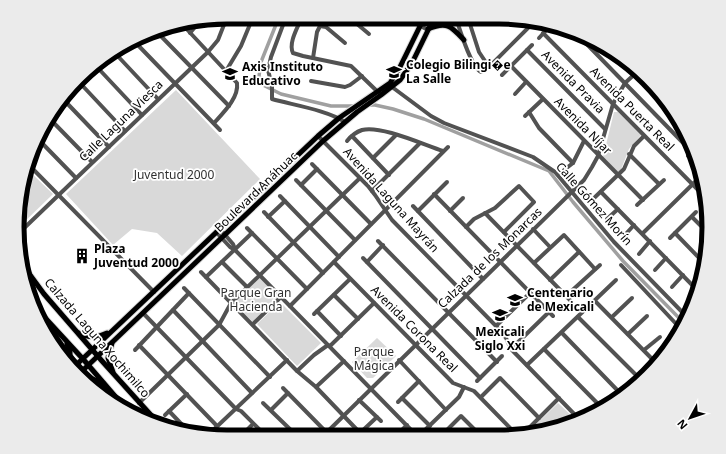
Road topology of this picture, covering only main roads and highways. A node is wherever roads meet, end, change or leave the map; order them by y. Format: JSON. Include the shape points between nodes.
{"nodes":[{"id":1,"x":421,"y":24,"type":"edge"},
{"id":2,"x":431,"y":24,"type":"edge"},
{"id":3,"x":428,"y":30,"type":"junction"},
{"id":4,"x":464,"y":40,"type":"road end"},
{"id":5,"x":380,"y":94,"type":"junction"},
{"id":6,"x":30,"y":275,"type":"edge"},
{"id":7,"x":31,"y":278,"type":"edge"},
{"id":8,"x":38,"y":287,"type":"junction"},
{"id":9,"x":154,"y":292,"type":"junction"},
{"id":10,"x":143,"y":313,"type":"junction"},
{"id":11,"x":46,"y":319,"type":"edge"},
{"id":12,"x":77,"y":332,"type":"junction"},
{"id":13,"x":110,"y":332,"type":"junction"},
{"id":14,"x":66,"y":341,"type":"junction"},
{"id":15,"x":112,"y":342,"type":"junction"},
{"id":16,"x":92,"y":350,"type":"junction"},
{"id":17,"x":70,"y":356,"type":"edge"},
{"id":18,"x":98,"y":356,"type":"junction"},
{"id":19,"x":83,"y":359,"type":"junction"},
{"id":20,"x":77,"y":364,"type":"edge"},
{"id":21,"x":88,"y":365,"type":"junction"},
{"id":22,"x":83,"y":370,"type":"edge"},
{"id":23,"x":115,"y":376,"type":"junction"},
{"id":24,"x":91,"y":379,"type":"edge"},
{"id":25,"x":104,"y":384,"type":"junction"},
{"id":26,"x":115,"y":397,"type":"edge"},
{"id":27,"x":151,"y":416,"type":"edge"}],
"edges":[{"from":1,"to":5,"type":"main road","name":"Boulevard Anáhuac","via":[[397,74]]},
{"from":2,"to":3,"type":"main road","name":"Boulevard Anáhuac"},
{"from":3,"to":4,"type":"main road","via":[[447,25]]},
{"from":3,"to":5,"type":"main road","name":"Boulevard Anáhuac","via":[[407,70],[392,87]]},
{"from":5,"to":9,"type":"main road","name":"Boulevard Anáhuac","via":[[339,118],[318,136]]},
{"from":5,"to":10,"type":"main road","name":"Boulevard Anáhuac","via":[[323,141]]},
{"from":6,"to":8,"type":"main road","name":"Calzada Laguna Xochimilco"},
{"from":7,"to":8,"type":"main road"},
{"from":8,"to":12,"type":"main road","name":"Calzada Laguna Xochimilco"},
{"from":9,"to":10,"type":"main road","via":[[155,296]]},
{"from":9,"to":13,"type":"main road","name":"Boulevard Anáhuac"},
{"from":10,"to":15,"type":"main road","name":"Boulevard Anáhuac"},
{"from":11,"to":14,"type":"main road","name":"Calzada Laguna Xochimilco"},
{"from":12,"to":13,"type":"main road","via":[[93,338]]},
{"from":12,"to":16,"type":"main road","name":"Calzada Laguna Xochimilco"},
{"from":13,"to":16,"type":"main road","name":"Boulevard Anáhuac"},
{"from":14,"to":17,"type":"main road"},
{"from":14,"to":19,"type":"main road","name":"Calzada Laguna Xochimilco"},
{"from":15,"to":18,"type":"main road","name":"Boulevard Anáhuac"},
{"from":15,"to":23,"type":"main road","via":[[108,358]]},
{"from":16,"to":18,"type":"main road","name":"Calzada Laguna Xochimilco"},
{"from":16,"to":19,"type":"main road","name":"Boulevard Anáhuac"},
{"from":18,"to":21,"type":"main road","name":"Boulevard Anáhuac"},
{"from":18,"to":23,"type":"main road","name":"Calzada Laguna Xochimilco"},
{"from":19,"to":20,"type":"main road","name":"Boulevard Anáhuac"},
{"from":19,"to":21,"type":"main road","name":"Calzada Laguna Xochimilco"},
{"from":21,"to":22,"type":"main road","name":"Boulevard Anáhuac"},
{"from":21,"to":25,"type":"main road","name":"Calzada Laguna Xochimilco"},
{"from":23,"to":27,"type":"main road","name":"Calzada Laguna Xochimilco"},
{"from":24,"to":25,"type":"main road"},
{"from":25,"to":26,"type":"main road","name":"Calzada Laguna Xochimilco"}]}
